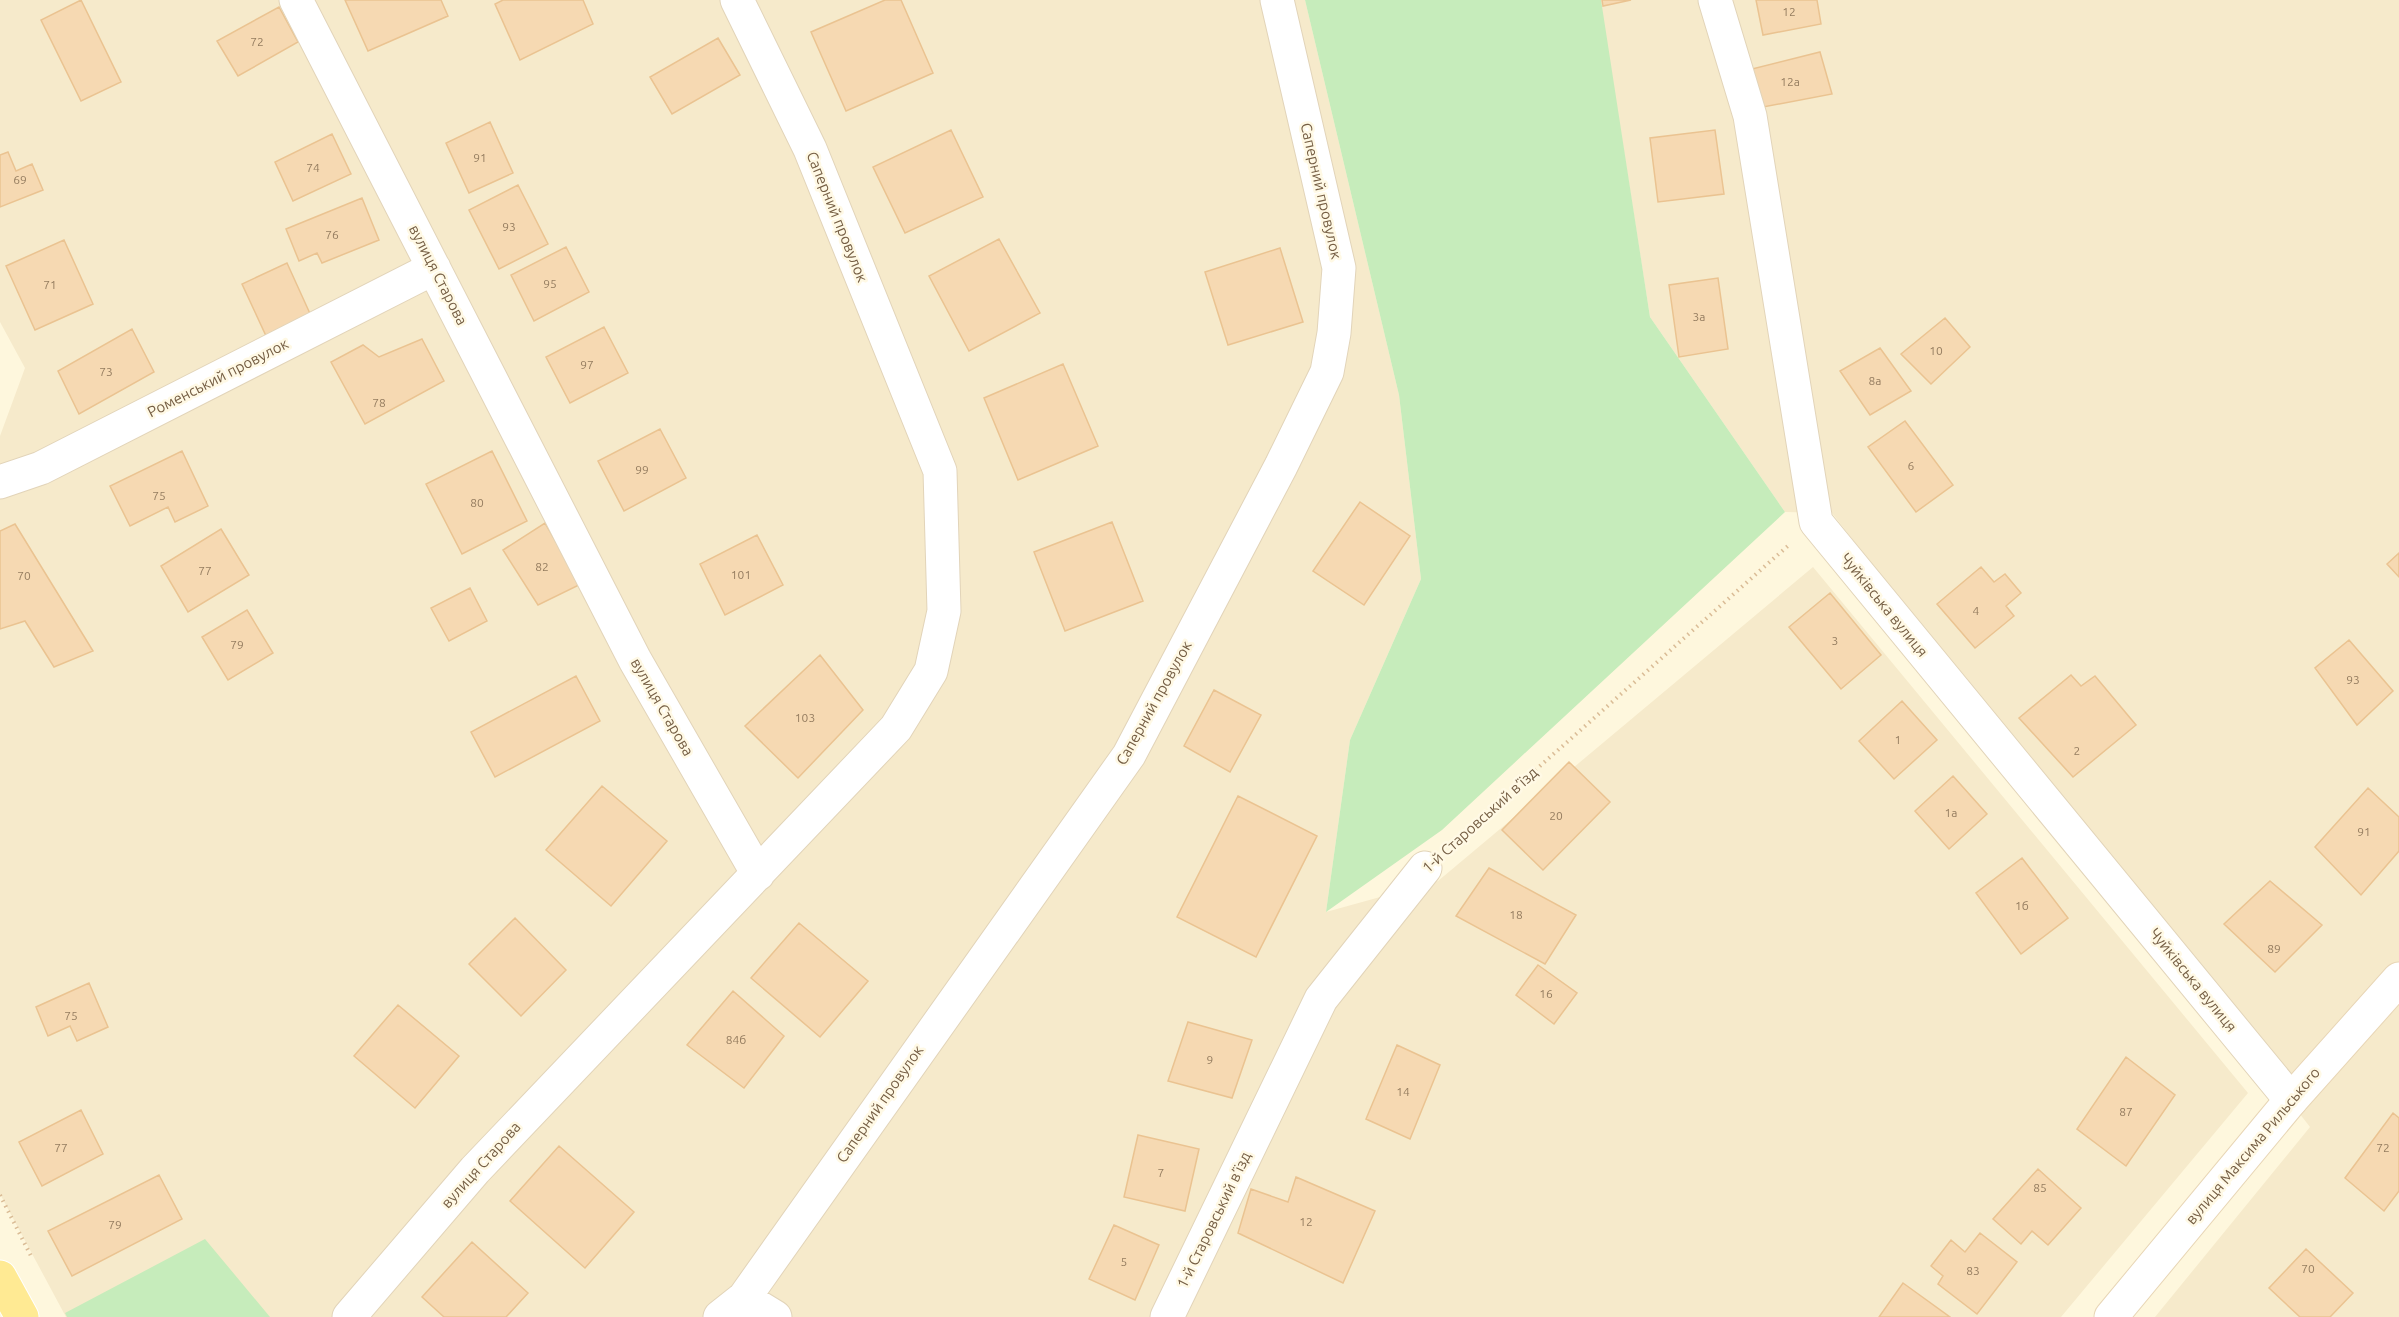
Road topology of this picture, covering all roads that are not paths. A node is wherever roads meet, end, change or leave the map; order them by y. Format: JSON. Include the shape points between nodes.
{"nodes":[{"id":1,"x":296,"y":0,"type":"edge"},
{"id":2,"x":737,"y":0,"type":"edge"},
{"id":3,"x":1277,"y":0,"type":"edge"},
{"id":4,"x":1715,"y":0,"type":"edge"},
{"id":5,"x":434,"y":268,"type":"junction"},
{"id":6,"x":0,"y":482,"type":"edge"},
{"id":7,"x":1425,"y":868,"type":"road end"},
{"id":8,"x":758,"y":874,"type":"junction"},
{"id":9,"x":2399,"y":979,"type":"edge"},
{"id":10,"x":2291,"y":1100,"type":"junction"},
{"id":11,"x":0,"y":1277,"type":"edge"},
{"id":12,"x":732,"y":1307,"type":"edge"},
{"id":13,"x":22,"y":1317,"type":"edge"},
{"id":14,"x":349,"y":1317,"type":"edge"},
{"id":15,"x":775,"y":1317,"type":"edge"},
{"id":16,"x":1167,"y":1317,"type":"edge"},
{"id":17,"x":2111,"y":1317,"type":"edge"}],
"edges":[{"from":1,"to":5,"type":"street","name":"вулиця Старова"},
{"from":2,"to":8,"type":"street","name":"Саперний провулок","via":[[810,149],[940,471],[944,611],[931,671],[896,728]]},
{"from":3,"to":12,"type":"street","name":"Саперний провулок","via":[[1339,268],[1327,372],[1129,755]]},
{"from":4,"to":10,"type":"street","name":"Чуйківська вулиця","via":[[1750,116],[1816,522]]},
{"from":5,"to":6,"type":"street","name":"Роменський провулок","via":[[40,468]]},
{"from":5,"to":8,"type":"street","name":"вулиця Старова","via":[[635,660]]},
{"from":7,"to":16,"type":"street","name":"1-й Старовський в’їзд","via":[[1321,999]]},
{"from":8,"to":14,"type":"street","name":"вулиця Старова","via":[[475,1170]]},
{"from":9,"to":10,"type":"street","name":"вулиця Максима Рильського"},
{"from":10,"to":17,"type":"street","name":"вулиця Максима Рильського"},
{"from":11,"to":13,"type":"main road"},
{"from":12,"to":15,"type":"street"}]}
